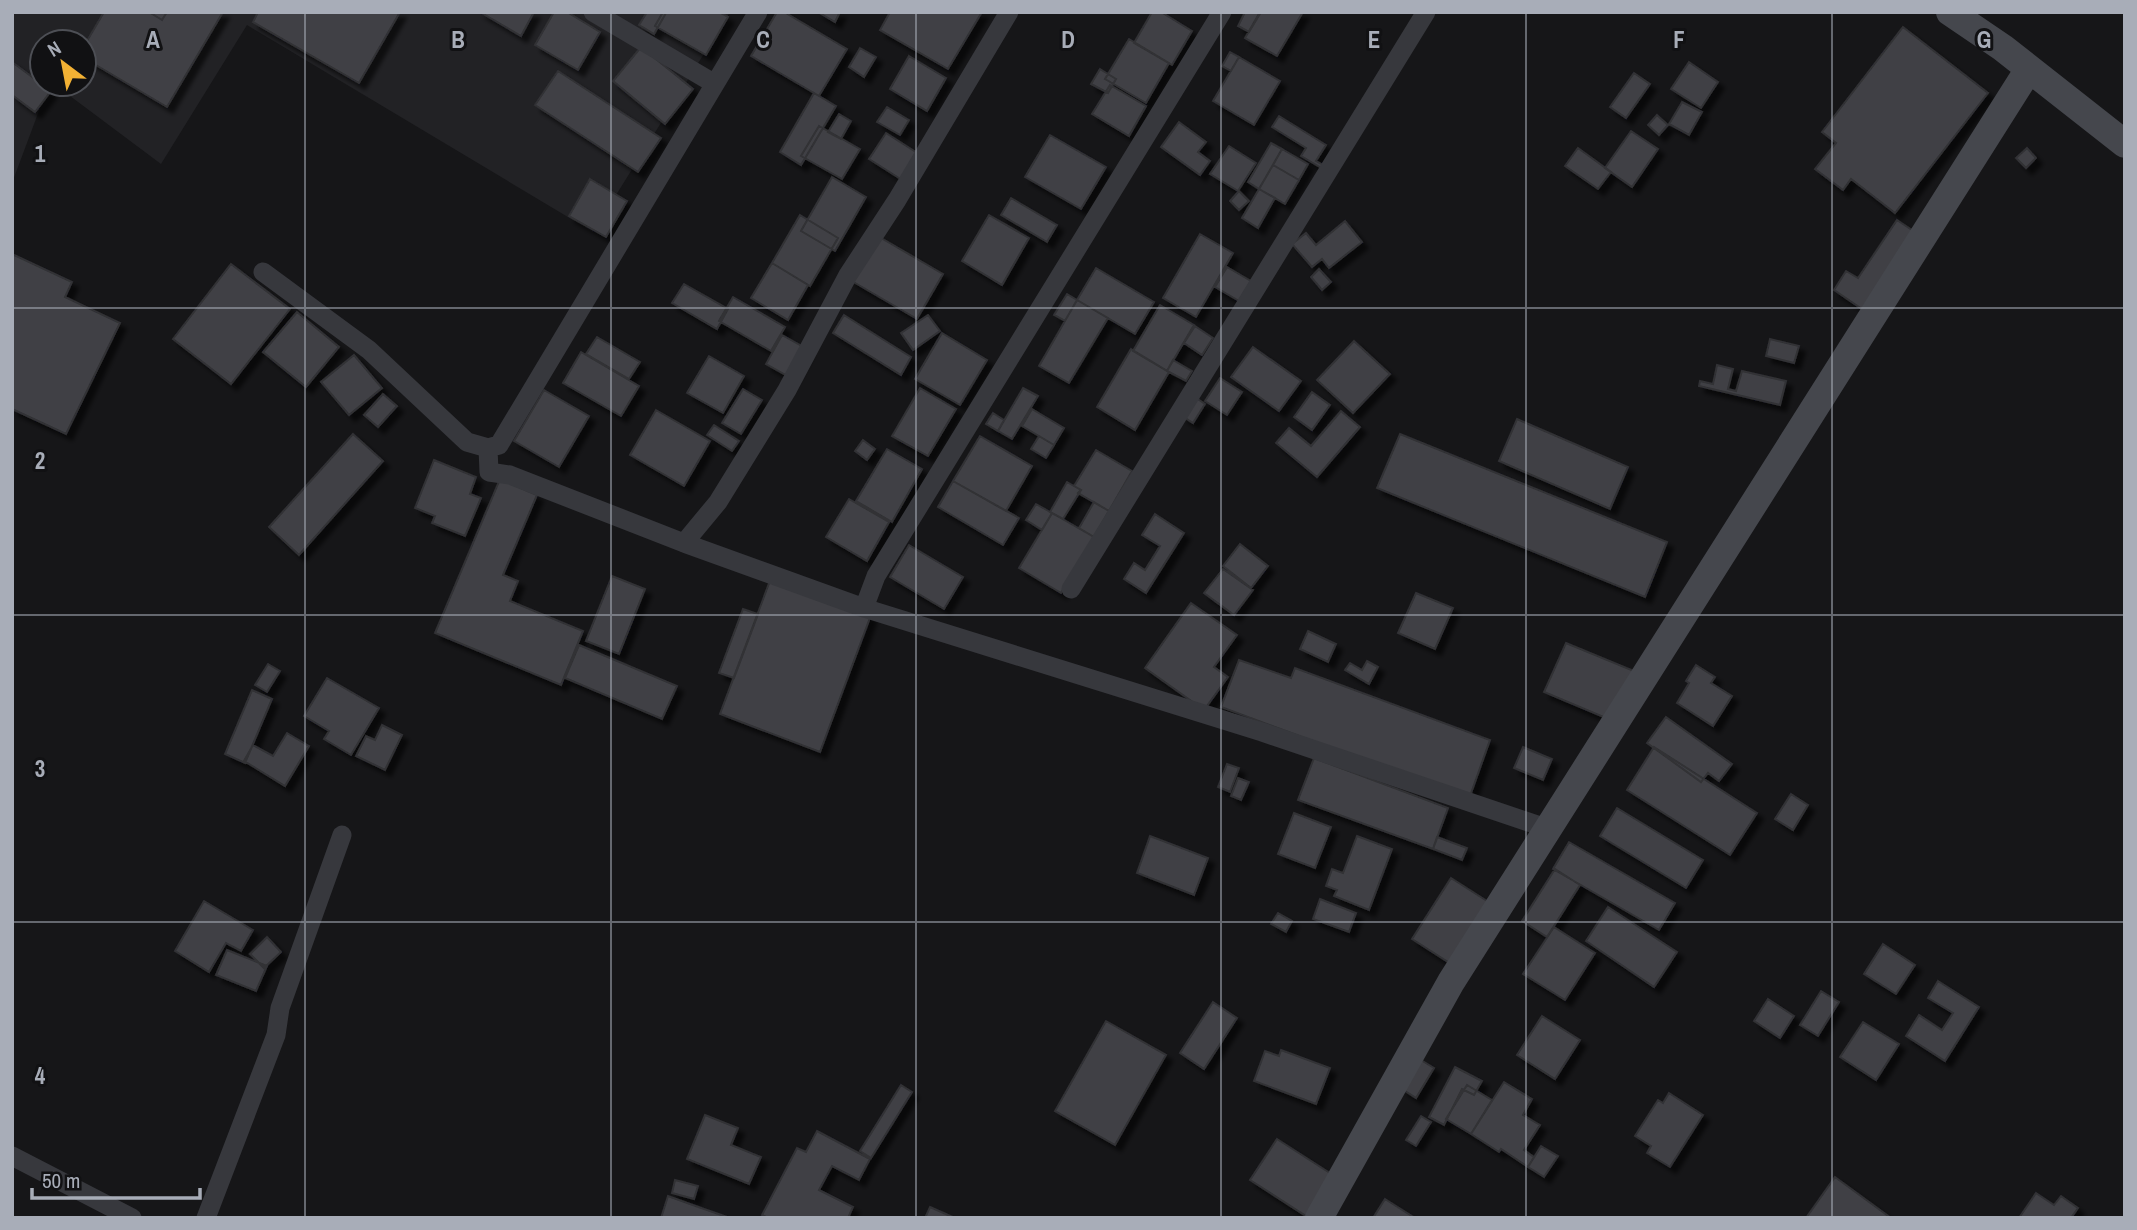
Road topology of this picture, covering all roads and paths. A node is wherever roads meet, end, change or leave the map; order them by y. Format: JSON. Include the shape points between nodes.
{"nodes":[{"id":1,"x":593,"y":12,"type":"edge"},
{"id":2,"x":758,"y":12,"type":"edge"},
{"id":3,"x":1009,"y":12,"type":"edge"},
{"id":4,"x":1222,"y":12,"type":"edge"},
{"id":5,"x":1426,"y":12,"type":"edge"},
{"id":6,"x":1950,"y":12,"type":"edge"},
{"id":7,"x":2029,"y":69,"type":"junction"},
{"id":8,"x":715,"y":84,"type":"junction"},
{"id":9,"x":2125,"y":144,"type":"edge"},
{"id":10,"x":263,"y":272,"type":"dead end"},
{"id":11,"x":488,"y":448,"type":"junction"},
{"id":12,"x":684,"y":543,"type":"junction"},
{"id":13,"x":1071,"y":589,"type":"dead end"},
{"id":14,"x":864,"y":608,"type":"junction"},
{"id":15,"x":1549,"y":829,"type":"junction"},
{"id":16,"x":342,"y":835,"type":"dead end"},
{"id":17,"x":12,"y":1156,"type":"edge"},
{"id":18,"x":132,"y":1218,"type":"edge"},
{"id":19,"x":206,"y":1218,"type":"edge"},
{"id":20,"x":1319,"y":1218,"type":"edge"}],
"edges":[{"from":1,"to":8,"type":"street"},
{"from":2,"to":8,"type":"street"},
{"from":3,"to":12,"type":"street","via":[[848,275],[787,390],[718,502]]},
{"from":4,"to":14,"type":"street","via":[[876,576]]},
{"from":5,"to":13,"type":"street"},
{"from":6,"to":7,"type":"street"},
{"from":7,"to":9,"type":"street"},
{"from":7,"to":15,"type":"street"},
{"from":8,"to":11,"type":"street","via":[[499,445]]},
{"from":10,"to":11,"type":"street","via":[[369,350],[467,442]]},
{"from":11,"to":12,"type":"street","via":[[489,471],[510,475]]},
{"from":12,"to":14,"type":"street"},
{"from":14,"to":15,"type":"street","via":[[1262,732]]},
{"from":15,"to":20,"type":"street","via":[[1451,982]]},
{"from":16,"to":19,"type":"street","via":[[280,1009],[276,1035]]},
{"from":17,"to":18,"type":"street"}]}
